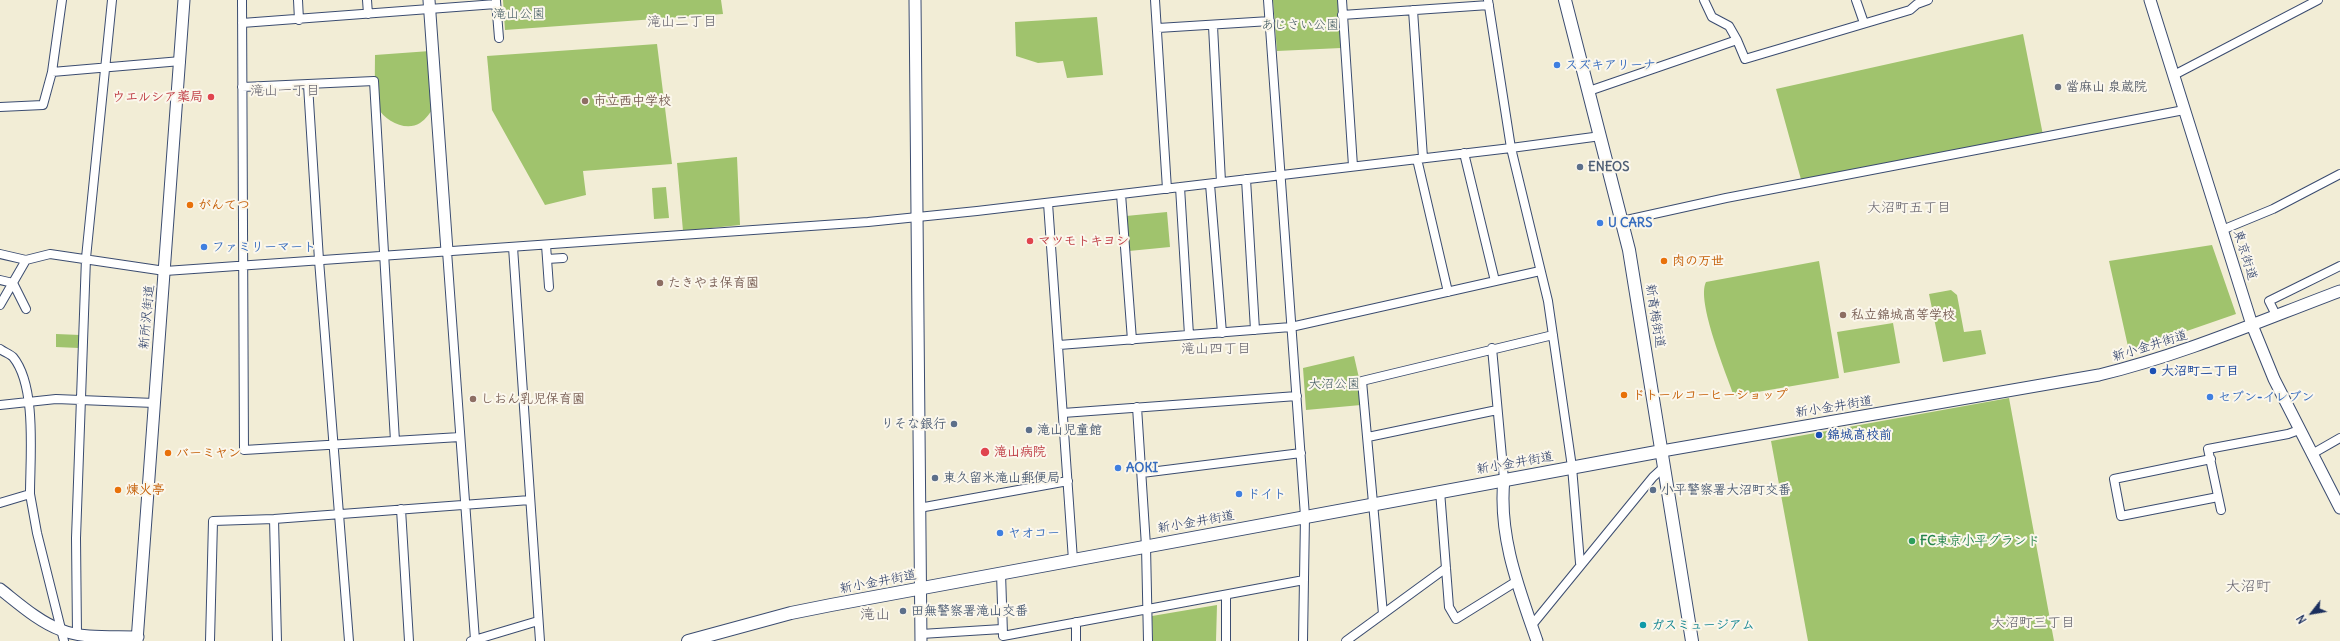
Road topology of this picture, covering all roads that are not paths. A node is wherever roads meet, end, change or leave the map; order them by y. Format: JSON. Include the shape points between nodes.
{"nodes":[{"id":1,"x":62,"y":0,"type":"edge"},
{"id":2,"x":112,"y":0,"type":"edge"},
{"id":3,"x":184,"y":0,"type":"edge"},
{"id":4,"x":242,"y":0,"type":"edge"},
{"id":5,"x":298,"y":0,"type":"edge"},
{"id":6,"x":367,"y":0,"type":"edge"},
{"id":7,"x":915,"y":0,"type":"edge"},
{"id":8,"x":1155,"y":0,"type":"edge"},
{"id":9,"x":1268,"y":0,"type":"edge"},
{"id":10,"x":1342,"y":0,"type":"edge"},
{"id":11,"x":1565,"y":0,"type":"edge"},
{"id":12,"x":1704,"y":0,"type":"edge"},
{"id":13,"x":1856,"y":0,"type":"edge"},
{"id":14,"x":1928,"y":0,"type":"edge"},
{"id":15,"x":2150,"y":0,"type":"edge"},
{"id":16,"x":2318,"y":0,"type":"edge"},
{"id":17,"x":496,"y":2,"type":"edge"},
{"id":18,"x":1489,"y":2,"type":"edge"},
{"id":19,"x":429,"y":5,"type":"edge"},
{"id":20,"x":1413,"y":10,"type":"junction"},
{"id":21,"x":368,"y":14,"type":"junction"},
{"id":22,"x":1342,"y":15,"type":"junction"},
{"id":23,"x":299,"y":20,"type":"junction"},
{"id":24,"x":1270,"y":21,"type":"junction"},
{"id":25,"x":242,"y":23,"type":"junction"},
{"id":26,"x":1864,"y":24,"type":"junction"},
{"id":27,"x":1213,"y":26,"type":"junction"},
{"id":28,"x":1158,"y":28,"type":"junction"},
{"id":29,"x":499,"y":38,"type":"dead end"},
{"id":30,"x":1737,"y":40,"type":"junction"},
{"id":31,"x":181,"y":61,"type":"junction"},
{"id":32,"x":105,"y":67,"type":"junction"},
{"id":33,"x":52,"y":72,"type":"junction"},
{"id":34,"x":2174,"y":75,"type":"junction"},
{"id":35,"x":308,"y":85,"type":"junction"},
{"id":36,"x":242,"y":87,"type":"junction"},
{"id":37,"x":1589,"y":91,"type":"junction"},
{"id":38,"x":0,"y":107,"type":"edge"},
{"id":39,"x":2184,"y":110,"type":"junction"},
{"id":40,"x":1601,"y":136,"type":"junction"},
{"id":41,"x":1511,"y":148,"type":"junction"},
{"id":42,"x":1464,"y":153,"type":"junction"},
{"id":43,"x":1420,"y":159,"type":"junction"},
{"id":44,"x":1353,"y":166,"type":"junction"},
{"id":45,"x":2340,"y":174,"type":"edge"},
{"id":46,"x":1280,"y":175,"type":"junction"},
{"id":47,"x":1246,"y":179,"type":"junction"},
{"id":48,"x":1221,"y":182,"type":"junction"},
{"id":49,"x":1210,"y":184,"type":"junction"},
{"id":50,"x":1180,"y":187,"type":"junction"},
{"id":51,"x":1167,"y":188,"type":"junction"},
{"id":52,"x":1121,"y":194,"type":"junction"},
{"id":53,"x":1048,"y":203,"type":"junction"},
{"id":54,"x":917,"y":218,"type":"junction"},
{"id":55,"x":1622,"y":221,"type":"junction"},
{"id":56,"x":2222,"y":230,"type":"junction"},
{"id":57,"x":546,"y":245,"type":"junction"},
{"id":58,"x":513,"y":247,"type":"junction"},
{"id":59,"x":447,"y":251,"type":"junction"},
{"id":60,"x":0,"y":254,"type":"edge"},
{"id":61,"x":383,"y":256,"type":"junction"},
{"id":62,"x":86,"y":258,"type":"junction"},
{"id":63,"x":563,"y":258,"type":"dead end"},
{"id":64,"x":547,"y":259,"type":"junction"},
{"id":65,"x":26,"y":260,"type":"junction"},
{"id":66,"x":319,"y":260,"type":"junction"},
{"id":67,"x":242,"y":265,"type":"junction"},
{"id":68,"x":2340,"y":266,"type":"edge"},
{"id":69,"x":1540,"y":270,"type":"junction"},
{"id":70,"x":165,"y":271,"type":"junction"},
{"id":71,"x":0,"y":280,"type":"edge"},
{"id":72,"x":1495,"y":281,"type":"junction"},
{"id":73,"x":13,"y":283,"type":"junction"},
{"id":74,"x":549,"y":287,"type":"dead end"},
{"id":75,"x":2340,"y":291,"type":"edge"},
{"id":76,"x":1448,"y":292,"type":"junction"},
{"id":77,"x":0,"y":305,"type":"edge"},
{"id":78,"x":26,"y":308,"type":"dead end"},
{"id":79,"x":2276,"y":315,"type":"junction"},
{"id":80,"x":2252,"y":325,"type":"junction"},
{"id":81,"x":1291,"y":327,"type":"junction"},
{"id":82,"x":1255,"y":330,"type":"junction"},
{"id":83,"x":1222,"y":333,"type":"junction"},
{"id":84,"x":1189,"y":335,"type":"junction"},
{"id":85,"x":1553,"y":335,"type":"junction"},
{"id":86,"x":1132,"y":340,"type":"junction"},
{"id":87,"x":1059,"y":346,"type":"junction"},
{"id":88,"x":1492,"y":348,"type":"junction"},
{"id":89,"x":0,"y":349,"type":"edge"},
{"id":90,"x":1297,"y":396,"type":"junction"},
{"id":91,"x":80,"y":400,"type":"junction"},
{"id":92,"x":30,"y":402,"type":"junction"},
{"id":93,"x":154,"y":403,"type":"junction"},
{"id":94,"x":0,"y":405,"type":"edge"},
{"id":95,"x":1136,"y":407,"type":"junction"},
{"id":96,"x":1497,"y":410,"type":"junction"},
{"id":97,"x":1063,"y":413,"type":"junction"},
{"id":98,"x":2299,"y":430,"type":"junction"},
{"id":99,"x":460,"y":437,"type":"junction"},
{"id":100,"x":1368,"y":437,"type":"junction"},
{"id":101,"x":2340,"y":438,"type":"edge"},
{"id":102,"x":395,"y":441,"type":"junction"},
{"id":103,"x":335,"y":444,"type":"junction"},
{"id":104,"x":1662,"y":451,"type":"junction"},
{"id":105,"x":1301,"y":453,"type":"junction"},
{"id":106,"x":2312,"y":454,"type":"junction"},
{"id":107,"x":2211,"y":459,"type":"junction"},
{"id":108,"x":1664,"y":466,"type":"junction"},
{"id":109,"x":1572,"y":467,"type":"junction"},
{"id":110,"x":1142,"y":473,"type":"junction"},
{"id":111,"x":1504,"y":479,"type":"junction"},
{"id":112,"x":1068,"y":481,"type":"junction"},
{"id":113,"x":1440,"y":491,"type":"junction"},
{"id":114,"x":30,"y":494,"type":"junction"},
{"id":115,"x":2218,"y":498,"type":"junction"},
{"id":116,"x":530,"y":500,"type":"junction"},
{"id":117,"x":1,"y":501,"type":"edge"},
{"id":118,"x":465,"y":504,"type":"junction"},
{"id":119,"x":1372,"y":504,"type":"junction"},
{"id":120,"x":919,"y":508,"type":"junction"},
{"id":121,"x":2340,"y":508,"type":"edge"},
{"id":122,"x":401,"y":509,"type":"junction"},
{"id":123,"x":2221,"y":510,"type":"dead end"},
{"id":124,"x":340,"y":514,"type":"junction"},
{"id":125,"x":1305,"y":516,"type":"junction"},
{"id":126,"x":274,"y":519,"type":"junction"},
{"id":127,"x":1146,"y":546,"type":"junction"},
{"id":128,"x":1073,"y":560,"type":"junction"},
{"id":129,"x":1580,"y":563,"type":"junction"},
{"id":130,"x":1446,"y":568,"type":"junction"},
{"id":131,"x":1001,"y":573,"type":"junction"},
{"id":132,"x":1304,"y":580,"type":"junction"},
{"id":133,"x":1517,"y":581,"type":"junction"},
{"id":134,"x":922,"y":588,"type":"junction"},
{"id":135,"x":0,"y":589,"type":"edge"},
{"id":136,"x":1226,"y":595,"type":"junction"},
{"id":137,"x":1148,"y":609,"type":"junction"},
{"id":138,"x":1383,"y":614,"type":"junction"},
{"id":139,"x":538,"y":621,"type":"junction"},
{"id":140,"x":1076,"y":622,"type":"junction"},
{"id":141,"x":1532,"y":625,"type":"junction"},
{"id":142,"x":61,"y":630,"type":"junction"},
{"id":143,"x":77,"y":634,"type":"junction"},
{"id":144,"x":1003,"y":635,"type":"edge"},
{"id":145,"x":921,"y":638,"type":"edge"},
{"id":146,"x":137,"y":639,"type":"edge"},
{"id":147,"x":473,"y":640,"type":"edge"},
{"id":148,"x":64,"y":641,"type":"edge"},
{"id":149,"x":210,"y":641,"type":"edge"},
{"id":150,"x":277,"y":641,"type":"edge"},
{"id":151,"x":349,"y":641,"type":"edge"},
{"id":152,"x":409,"y":641,"type":"edge"},
{"id":153,"x":540,"y":641,"type":"edge"},
{"id":154,"x":688,"y":641,"type":"edge"},
{"id":155,"x":1076,"y":641,"type":"edge"},
{"id":156,"x":1148,"y":641,"type":"edge"},
{"id":157,"x":1226,"y":641,"type":"edge"},
{"id":158,"x":1302,"y":641,"type":"edge"},
{"id":159,"x":1346,"y":641,"type":"edge"},
{"id":160,"x":1537,"y":641,"type":"edge"},
{"id":161,"x":1692,"y":641,"type":"edge"}],
"edges":[{"from":1,"to":33,"type":"street"},
{"from":2,"to":32,"type":"street"},
{"from":3,"to":31,"type":"street","name":"新所沢街道"},
{"from":4,"to":25,"type":"street"},
{"from":5,"to":23,"type":"street"},
{"from":6,"to":21,"type":"street"},
{"from":7,"to":54,"type":"street"},
{"from":8,"to":28,"type":"street"},
{"from":9,"to":24,"type":"street"},
{"from":10,"to":22,"type":"street"},
{"from":11,"to":37,"type":"main road","name":"新青梅街道"},
{"from":12,"to":30,"type":"street","via":[[1712,17],[1729,26]]},
{"from":13,"to":26,"type":"street"},
{"from":14,"to":26,"type":"street","via":[[1916,4],[1910,10]]},
{"from":15,"to":34,"type":"street","name":"東京街道"},
{"from":16,"to":34,"type":"street"},
{"from":17,"to":19,"type":"street"},
{"from":17,"to":29,"type":"street"},
{"from":18,"to":20,"type":"street"},
{"from":18,"to":41,"type":"street"},
{"from":19,"to":21,"type":"street"},
{"from":19,"to":59,"type":"street"},
{"from":20,"to":22,"type":"street"},
{"from":20,"to":43,"type":"street"},
{"from":21,"to":23,"type":"street"},
{"from":22,"to":44,"type":"street"},
{"from":23,"to":25,"type":"street"},
{"from":24,"to":27,"type":"street"},
{"from":24,"to":46,"type":"street"},
{"from":25,"to":36,"type":"street"},
{"from":26,"to":30,"type":"street","via":[[1745,59]]},
{"from":27,"to":28,"type":"street"},
{"from":27,"to":48,"type":"street"},
{"from":28,"to":51,"type":"street"},
{"from":30,"to":37,"type":"street"},
{"from":31,"to":32,"type":"street"},
{"from":31,"to":70,"type":"street","name":"新所沢街道"},
{"from":32,"to":33,"type":"street"},
{"from":32,"to":62,"type":"street"},
{"from":33,"to":38,"type":"street","via":[[43,105]]},
{"from":34,"to":39,"type":"street","name":"東京街道"},
{"from":35,"to":36,"type":"street"},
{"from":35,"to":61,"type":"street","via":[[374,81]]},
{"from":35,"to":66,"type":"street"},
{"from":36,"to":67,"type":"street"},
{"from":37,"to":40,"type":"main road","name":"新青梅街道"},
{"from":39,"to":55,"type":"street","via":[[1726,198]]},
{"from":39,"to":56,"type":"street","name":"東京街道"},
{"from":40,"to":41,"type":"street"},
{"from":40,"to":55,"type":"main road","name":"新青梅街道"},
{"from":41,"to":42,"type":"street"},
{"from":41,"to":69,"type":"street"},
{"from":42,"to":43,"type":"street"},
{"from":42,"to":72,"type":"street"},
{"from":43,"to":44,"type":"street"},
{"from":43,"to":76,"type":"street"},
{"from":44,"to":46,"type":"street"},
{"from":45,"to":56,"type":"street","via":[[2273,209]]},
{"from":46,"to":47,"type":"street"},
{"from":46,"to":81,"type":"street"},
{"from":47,"to":48,"type":"street"},
{"from":47,"to":82,"type":"street"},
{"from":48,"to":49,"type":"street"},
{"from":49,"to":50,"type":"street"},
{"from":49,"to":83,"type":"street"},
{"from":50,"to":51,"type":"street"},
{"from":50,"to":84,"type":"street"},
{"from":51,"to":52,"type":"street"},
{"from":52,"to":53,"type":"street"},
{"from":52,"to":86,"type":"street"},
{"from":53,"to":54,"type":"street"},
{"from":53,"to":87,"type":"street"},
{"from":54,"to":57,"type":"street"},
{"from":54,"to":120,"type":"street"},
{"from":55,"to":104,"type":"main road","name":"新青梅街道","via":[[1636,281]]},
{"from":56,"to":80,"type":"street","name":"東京街道"},
{"from":57,"to":58,"type":"street"},
{"from":57,"to":64,"type":"street"},
{"from":58,"to":59,"type":"street"},
{"from":58,"to":116,"type":"street"},
{"from":59,"to":61,"type":"street"},
{"from":59,"to":99,"type":"street"},
{"from":60,"to":65,"type":"street"},
{"from":61,"to":66,"type":"street"},
{"from":61,"to":102,"type":"street"},
{"from":62,"to":65,"type":"street","via":[[50,254]]},
{"from":62,"to":70,"type":"street"},
{"from":62,"to":91,"type":"street"},
{"from":63,"to":64,"type":"street"},
{"from":64,"to":74,"type":"street"},
{"from":65,"to":73,"type":"street"},
{"from":66,"to":67,"type":"street"},
{"from":66,"to":103,"type":"street"},
{"from":67,"to":70,"type":"street"},
{"from":67,"to":103,"type":"street","via":[[244,450]]},
{"from":68,"to":79,"type":"street","via":[[2269,301]]},
{"from":69,"to":72,"type":"street"},
{"from":69,"to":85,"type":"street"},
{"from":70,"to":93,"type":"street","name":"新所沢街道"},
{"from":71,"to":73,"type":"street"},
{"from":72,"to":76,"type":"street"},
{"from":73,"to":77,"type":"street"},
{"from":73,"to":78,"type":"street"},
{"from":75,"to":79,"type":"street","name":"新小金井街道"},
{"from":76,"to":81,"type":"street"},
{"from":79,"to":80,"type":"street","name":"新小金井街道"},
{"from":80,"to":98,"type":"street","name":"東京街道"},
{"from":80,"to":104,"type":"street","name":"新小金井街道","via":[[2161,359],[2098,375]]},
{"from":81,"to":82,"type":"street"},
{"from":81,"to":90,"type":"street"},
{"from":82,"to":83,"type":"street"},
{"from":83,"to":84,"type":"street"},
{"from":84,"to":86,"type":"street"},
{"from":85,"to":88,"type":"street"},
{"from":85,"to":109,"type":"street"},
{"from":86,"to":87,"type":"street"},
{"from":87,"to":97,"type":"street"},
{"from":88,"to":96,"type":"street"},
{"from":88,"to":100,"type":"street","via":[[1362,381]]},
{"from":89,"to":92,"type":"street","via":[[13,357],[25,382]]},
{"from":90,"to":95,"type":"street"},
{"from":90,"to":105,"type":"street"},
{"from":91,"to":92,"type":"street"},
{"from":91,"to":93,"type":"street"},
{"from":91,"to":143,"type":"street","via":[[76,538]]},
{"from":92,"to":94,"type":"street"},
{"from":92,"to":114,"type":"street"},
{"from":93,"to":146,"type":"street","name":"新所沢街道"},
{"from":95,"to":97,"type":"street"},
{"from":95,"to":110,"type":"street"},
{"from":96,"to":100,"type":"street"},
{"from":96,"to":111,"type":"street"},
{"from":97,"to":112,"type":"street"},
{"from":98,"to":106,"type":"street","name":"東京街道"},
{"from":98,"to":107,"type":"street","via":[[2208,449]]},
{"from":99,"to":102,"type":"street"},
{"from":99,"to":118,"type":"street"},
{"from":100,"to":119,"type":"street"},
{"from":101,"to":106,"type":"street"},
{"from":102,"to":103,"type":"street"},
{"from":103,"to":124,"type":"street"},
{"from":104,"to":108,"type":"main road","name":"新青梅街道"},
{"from":104,"to":109,"type":"main road","name":"新小金井街道"},
{"from":105,"to":110,"type":"street"},
{"from":105,"to":125,"type":"street"},
{"from":106,"to":121,"type":"street","name":"東京街道"},
{"from":107,"to":115,"type":"street"},
{"from":107,"to":115,"type":"street","via":[[2114,479],[2119,509],[2121,516]]},
{"from":108,"to":129,"type":"street"},
{"from":108,"to":161,"type":"main road","name":"新青梅街道"},
{"from":109,"to":111,"type":"main road","name":"新小金井街道"},
{"from":109,"to":129,"type":"street"},
{"from":110,"to":127,"type":"street"},
{"from":111,"to":113,"type":"main road","name":"新小金井街道"},
{"from":111,"to":133,"type":"street","via":[[1509,557]]},
{"from":112,"to":120,"type":"street"},
{"from":112,"to":128,"type":"street"},
{"from":113,"to":119,"type":"main road","name":"新小金井街道"},
{"from":113,"to":130,"type":"street"},
{"from":114,"to":117,"type":"street"},
{"from":114,"to":142,"type":"street"},
{"from":115,"to":123,"type":"street"},
{"from":116,"to":118,"type":"street"},
{"from":116,"to":139,"type":"street"},
{"from":118,"to":122,"type":"street"},
{"from":118,"to":147,"type":"street"},
{"from":119,"to":125,"type":"main road","name":"新小金井街道"},
{"from":119,"to":138,"type":"street"},
{"from":120,"to":134,"type":"street"},
{"from":122,"to":124,"type":"street"},
{"from":122,"to":152,"type":"street"},
{"from":124,"to":126,"type":"street"},
{"from":124,"to":151,"type":"street"},
{"from":125,"to":127,"type":"main road","name":"新小金井街道"},
{"from":125,"to":132,"type":"street"},
{"from":126,"to":149,"type":"street","via":[[213,521]]},
{"from":126,"to":150,"type":"street"},
{"from":127,"to":128,"type":"main road","name":"新小金井街道"},
{"from":127,"to":137,"type":"street"},
{"from":128,"to":131,"type":"main road","name":"新小金井街道"},
{"from":129,"to":141,"type":"street"},
{"from":130,"to":133,"type":"street","via":[[1449,606],[1456,619]]},
{"from":130,"to":138,"type":"street"},
{"from":131,"to":134,"type":"main road","name":"新小金井街道"},
{"from":131,"to":144,"type":"street"},
{"from":132,"to":136,"type":"street"},
{"from":132,"to":158,"type":"street"},
{"from":133,"to":141,"type":"street"},
{"from":134,"to":145,"type":"street"},
{"from":134,"to":154,"type":"main road","name":"新小金井街道","via":[[791,613]]},
{"from":135,"to":142,"type":"street"},
{"from":136,"to":137,"type":"street"},
{"from":136,"to":157,"type":"street"},
{"from":137,"to":140,"type":"street"},
{"from":137,"to":156,"type":"street"},
{"from":138,"to":159,"type":"street"},
{"from":139,"to":147,"type":"street"},
{"from":139,"to":153,"type":"street"},
{"from":140,"to":144,"type":"street"},
{"from":140,"to":155,"type":"street"},
{"from":141,"to":160,"type":"street"},
{"from":142,"to":143,"type":"street"},
{"from":142,"to":148,"type":"street"},
{"from":143,"to":146,"type":"street"},
{"from":144,"to":145,"type":"street"}]}
